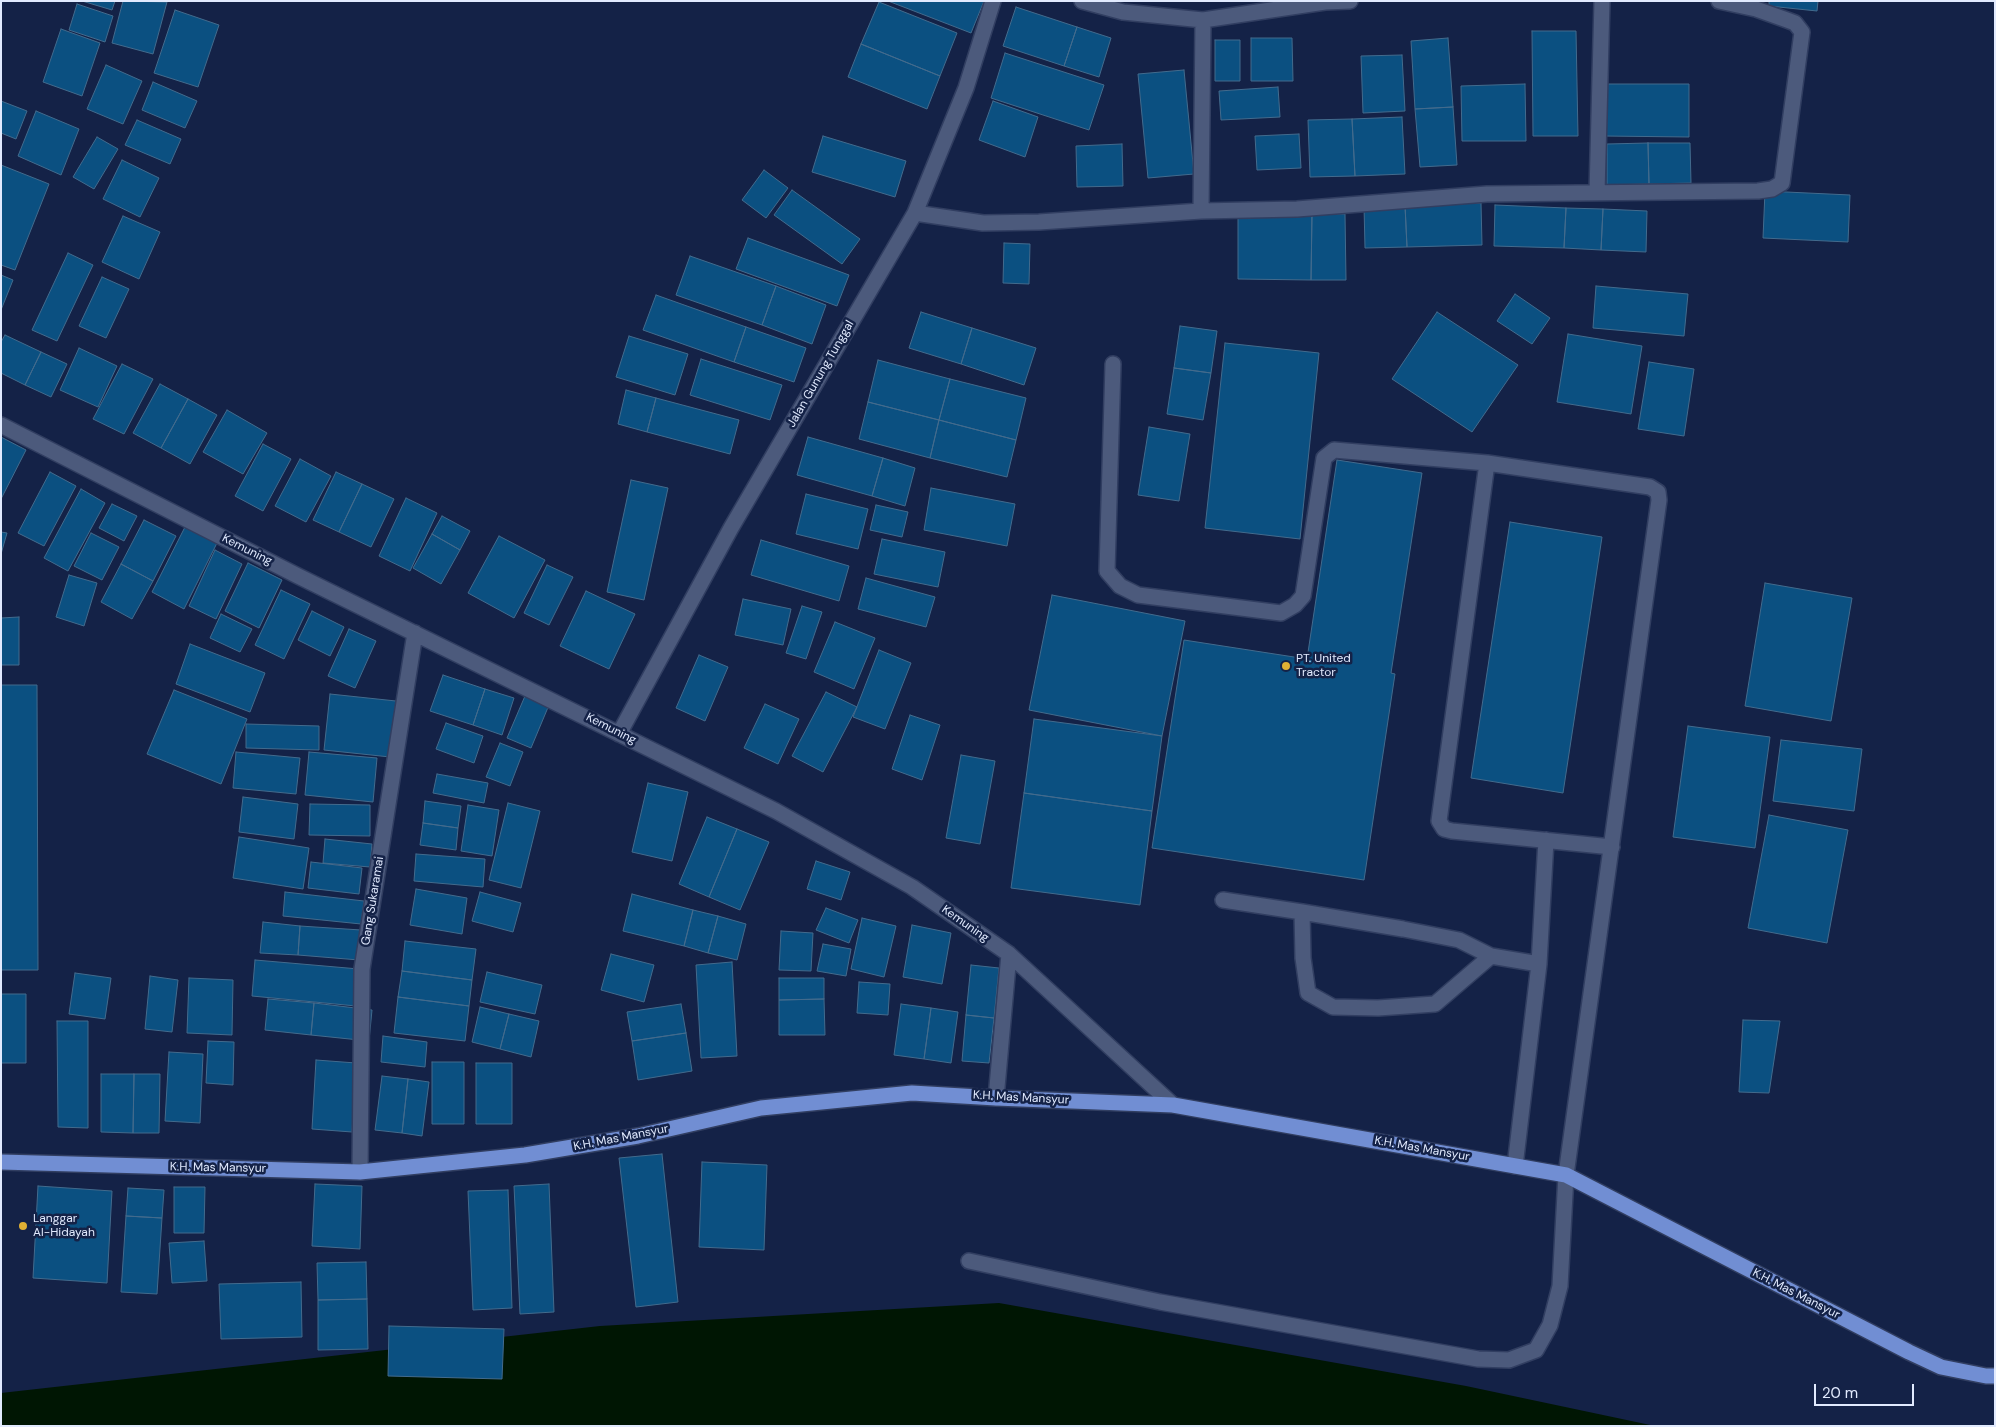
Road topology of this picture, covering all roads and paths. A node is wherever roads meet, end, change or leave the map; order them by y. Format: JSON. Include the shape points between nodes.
{"nodes":[{"id":1,"x":993,"y":1,"type":"edge"},
{"id":2,"x":1082,"y":1,"type":"edge"},
{"id":3,"x":1350,"y":1,"type":"edge"},
{"id":4,"x":1602,"y":1,"type":"edge"},
{"id":5,"x":1719,"y":1,"type":"edge"},
{"id":6,"x":1203,"y":20,"type":"junction"},
{"id":7,"x":1597,"y":193,"type":"junction"},
{"id":8,"x":1201,"y":211,"type":"junction"},
{"id":9,"x":915,"y":213,"type":"junction"},
{"id":10,"x":1113,"y":364,"type":"dead end"},
{"id":11,"x":1,"y":425,"type":"edge"},
{"id":12,"x":1487,"y":463,"type":"junction"},
{"id":13,"x":414,"y":633,"type":"junction"},
{"id":14,"x":619,"y":734,"type":"junction"},
{"id":15,"x":1546,"y":840,"type":"junction"},
{"id":16,"x":1612,"y":847,"type":"junction"},
{"id":17,"x":1223,"y":900,"type":"dead end"},
{"id":18,"x":1302,"y":912,"type":"junction"},
{"id":19,"x":1009,"y":954,"type":"junction"},
{"id":20,"x":1492,"y":956,"type":"junction"},
{"id":21,"x":1539,"y":964,"type":"junction"},
{"id":22,"x":996,"y":1098,"type":"junction"},
{"id":23,"x":1174,"y":1105,"type":"junction"},
{"id":24,"x":1,"y":1162,"type":"edge"},
{"id":25,"x":1515,"y":1166,"type":"junction"},
{"id":26,"x":360,"y":1172,"type":"junction"},
{"id":27,"x":1566,"y":1175,"type":"junction"},
{"id":28,"x":969,"y":1261,"type":"dead end"},
{"id":29,"x":1995,"y":1376,"type":"edge"}],
"edges":[{"from":1,"to":9,"type":"street","name":"Jalan Gunung Tunggal","via":[[966,88]]},
{"from":2,"to":6,"type":"street","via":[[1122,12]]},
{"from":3,"to":6,"type":"street"},
{"from":4,"to":7,"type":"street"},
{"from":5,"to":7,"type":"street","via":[[1787,20],[1795,23],[1802,32],[1782,183],[1772,189],[1758,191]]},
{"from":6,"to":8,"type":"street"},
{"from":7,"to":8,"type":"street","via":[[1488,194],[1297,209]]},
{"from":8,"to":9,"type":"street","via":[[983,223]]},
{"from":9,"to":14,"type":"street","name":"Jalan Gunung Tunggal","via":[[731,528]]},
{"from":10,"to":12,"type":"street","via":[[1107,571],[1120,586],[1138,595],[1281,613],[1303,596],[1324,458],[1334,450]]},
{"from":11,"to":13,"type":"street","name":"Kemuning"},
{"from":12,"to":15,"type":"street","via":[[1439,821],[1444,829],[1452,832]]},
{"from":12,"to":16,"type":"street","via":[[1650,487],[1658,492]]},
{"from":13,"to":14,"type":"street","name":"Kemuning"},
{"from":13,"to":26,"type":"street","name":"Gang Sukaramai","via":[[362,969]]},
{"from":14,"to":19,"type":"street","name":"Kemuning","via":[[776,811],[912,887]]},
{"from":15,"to":16,"type":"street"},
{"from":15,"to":21,"type":"street"},
{"from":16,"to":27,"type":"street"},
{"from":17,"to":18,"type":"street"},
{"from":18,"to":20,"type":"street","via":[[1459,940]]},
{"from":18,"to":20,"type":"street","via":[[1302,958],[1308,993],[1332,1007],[1435,1004]]},
{"from":19,"to":22,"type":"street"},
{"from":19,"to":23,"type":"street","name":"Kemuning"},
{"from":20,"to":21,"type":"street"},
{"from":21,"to":25,"type":"street"},
{"from":22,"to":23,"type":"main road","name":"K.H. Mas Mansyur"},
{"from":22,"to":26,"type":"main road","name":"K.H. Mas Mansyur","via":[[912,1092],[761,1108],[638,1136],[525,1155]]},
{"from":23,"to":25,"type":"main road","name":"K.H. Mas Mansyur"},
{"from":24,"to":26,"type":"main road","name":"K.H. Mas Mansyur"},
{"from":25,"to":27,"type":"main road","name":"K.H. Mas Mansyur"},
{"from":27,"to":28,"type":"street","via":[[1560,1286],[1550,1325],[1536,1350],[1509,1360],[1478,1359],[1160,1302]]},
{"from":27,"to":29,"type":"main road","name":"K.H. Mas Mansyur","via":[[1917,1356],[1941,1367]]}]}
